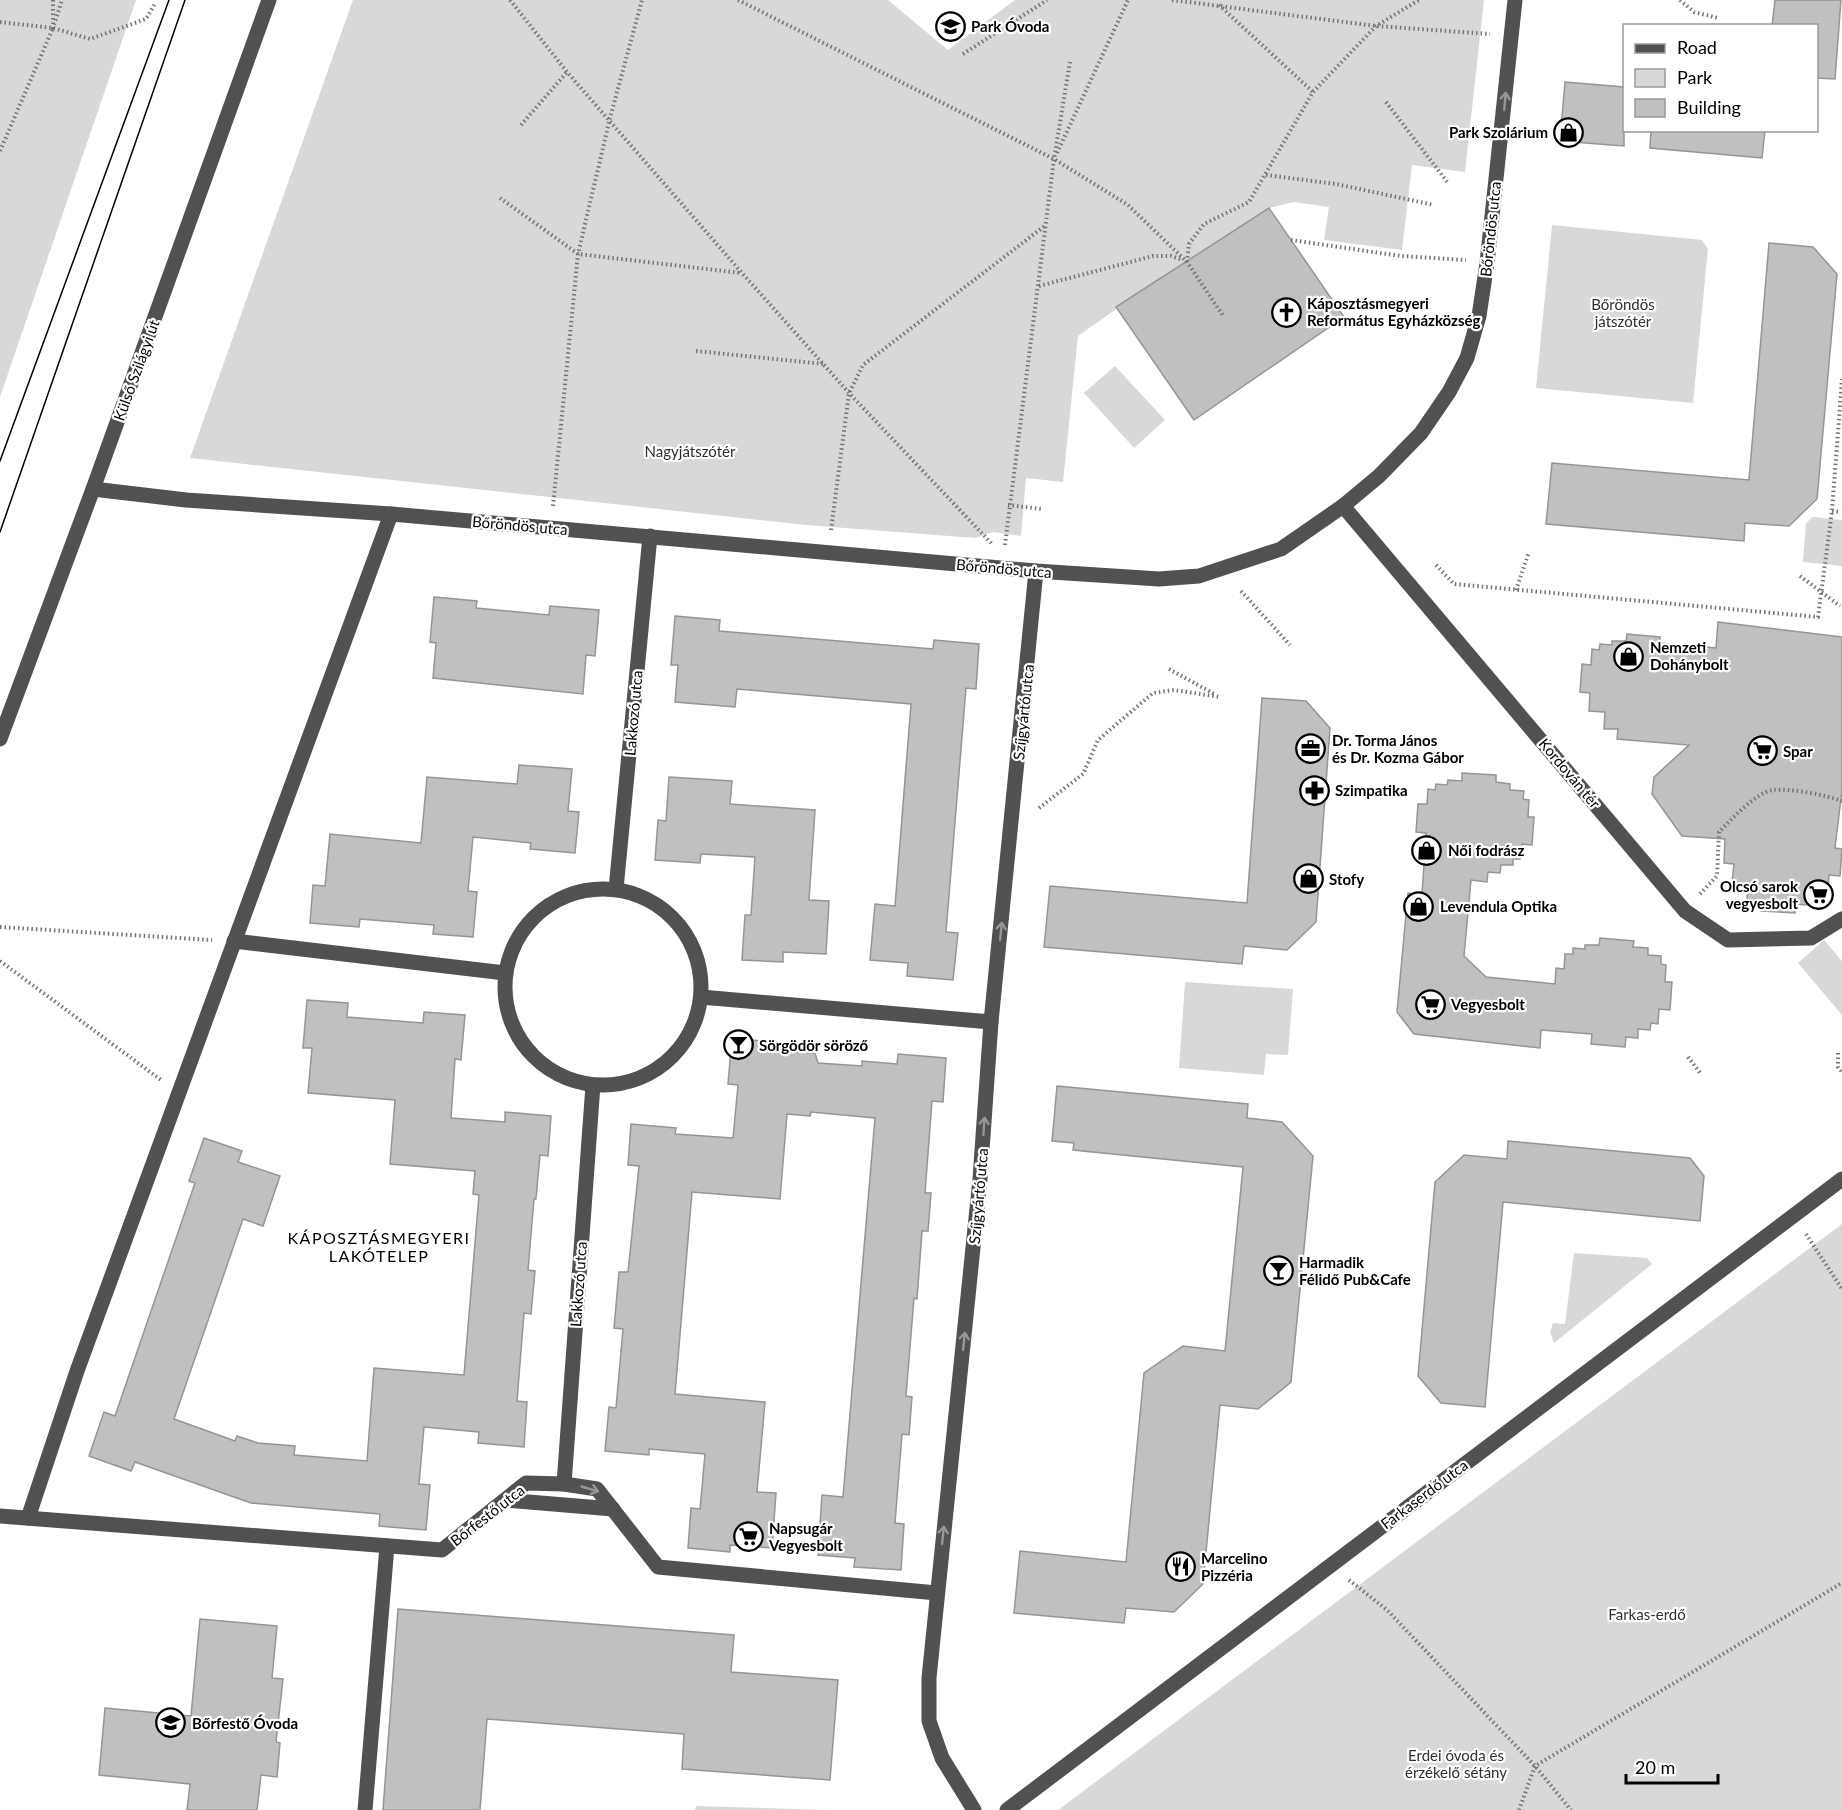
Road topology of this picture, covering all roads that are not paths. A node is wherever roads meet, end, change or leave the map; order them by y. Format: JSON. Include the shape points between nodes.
{"nodes":[{"id":1,"x":269,"y":0,"type":"edge"},
{"id":2,"x":1515,"y":0,"type":"edge"},
{"id":3,"x":93,"y":489,"type":"junction"},
{"id":4,"x":1343,"y":506,"type":"junction"},
{"id":5,"x":391,"y":514,"type":"junction"},
{"id":6,"x":650,"y":536,"type":"junction"},
{"id":7,"x":1036,"y":571,"type":"junction"},
{"id":8,"x":0,"y":739,"type":"edge"},
{"id":9,"x":616,"y":889,"type":"junction"},
{"id":10,"x":1842,"y":919,"type":"edge"},
{"id":11,"x":234,"y":941,"type":"junction"},
{"id":12,"x":505,"y":972,"type":"junction"},
{"id":13,"x":701,"y":997,"type":"junction"},
{"id":14,"x":992,"y":1022,"type":"junction"},
{"id":15,"x":593,"y":1085,"type":"junction"},
{"id":16,"x":1842,"y":1179,"type":"edge"},
{"id":17,"x":564,"y":1484,"type":"junction"},
{"id":18,"x":505,"y":1500,"type":"junction"},
{"id":19,"x":614,"y":1509,"type":"junction"},
{"id":20,"x":0,"y":1516,"type":"edge"},
{"id":21,"x":28,"y":1518,"type":"junction"},
{"id":22,"x":387,"y":1546,"type":"junction"},
{"id":23,"x":937,"y":1593,"type":"junction"},
{"id":24,"x":364,"y":1810,"type":"edge"},
{"id":25,"x":974,"y":1810,"type":"edge"},
{"id":26,"x":1007,"y":1810,"type":"edge"}],
"edges":[{"from":1,"to":3,"type":"street","name":"Külső Szilágyi út"},
{"from":4,"to":2,"type":"street","name":"Bőröndös utca","one_way":true,"via":[[1421,433],[1467,358],[1479,316],[1487,263]]},
{"from":3,"to":5,"type":"street","name":"Bőröndös utca","via":[[186,500]]},
{"from":3,"to":8,"type":"street","name":"Külső Szilágyi út"},
{"from":4,"to":7,"type":"street","name":"Bőröndös utca","via":[[1281,549],[1199,576],[1159,579]]},
{"from":4,"to":10,"type":"street","name":"Kordován tér","via":[[1685,911],[1728,940],[1810,938]]},
{"from":5,"to":6,"type":"street","name":"Bőröndös utca"},
{"from":5,"to":11,"type":"street"},
{"from":6,"to":7,"type":"street","name":"Bőröndös utca"},
{"from":6,"to":9,"type":"street","name":"Lakkozó utca"},
{"from":14,"to":7,"type":"street","name":"Szíjgyártó utca","one_way":true},
{"from":9,"to":12,"type":"street","via":[[592,888],[563,896],[542,909],[514,944]]},
{"from":9,"to":13,"type":"street","via":[[643,896],[683,928],[696,951]]},
{"from":11,"to":12,"type":"street"},
{"from":11,"to":21,"type":"street","via":[[77,1371]]},
{"from":12,"to":15,"type":"street","via":[[504,996],[511,1024],[523,1045],[540,1063],[566,1078]]},
{"from":13,"to":14,"type":"street"},
{"from":13,"to":15,"type":"street","via":[[696,1021],[684,1044],[667,1062],[644,1077],[622,1084]]},
{"from":23,"to":14,"type":"street","name":"Szíjgyártó utca","one_way":true,"via":[[981,1179]]},
{"from":15,"to":17,"type":"street","name":"Lakkozó utca"},
{"from":16,"to":26,"type":"street","name":"Farkaserdő utca"},
{"from":17,"to":18,"type":"street","name":"Bőrfestő utca","via":[[526,1483]]},
{"from":17,"to":19,"type":"street","name":"Bőrfestő utca","one_way":true,"via":[[597,1489]]},
{"from":18,"to":19,"type":"street"},
{"from":18,"to":22,"type":"street","name":"Bőrfestő utca","via":[[442,1550]]},
{"from":19,"to":23,"type":"street","name":"Bőrfestő utca","via":[[658,1567]]},
{"from":20,"to":21,"type":"street","name":"Bőrfestő utca"},
{"from":21,"to":22,"type":"street","name":"Bőrfestő utca"},
{"from":22,"to":24,"type":"street"},
{"from":23,"to":25,"type":"street","name":"Szíjgyártó utca","via":[[929,1721],[942,1758]]}]}
